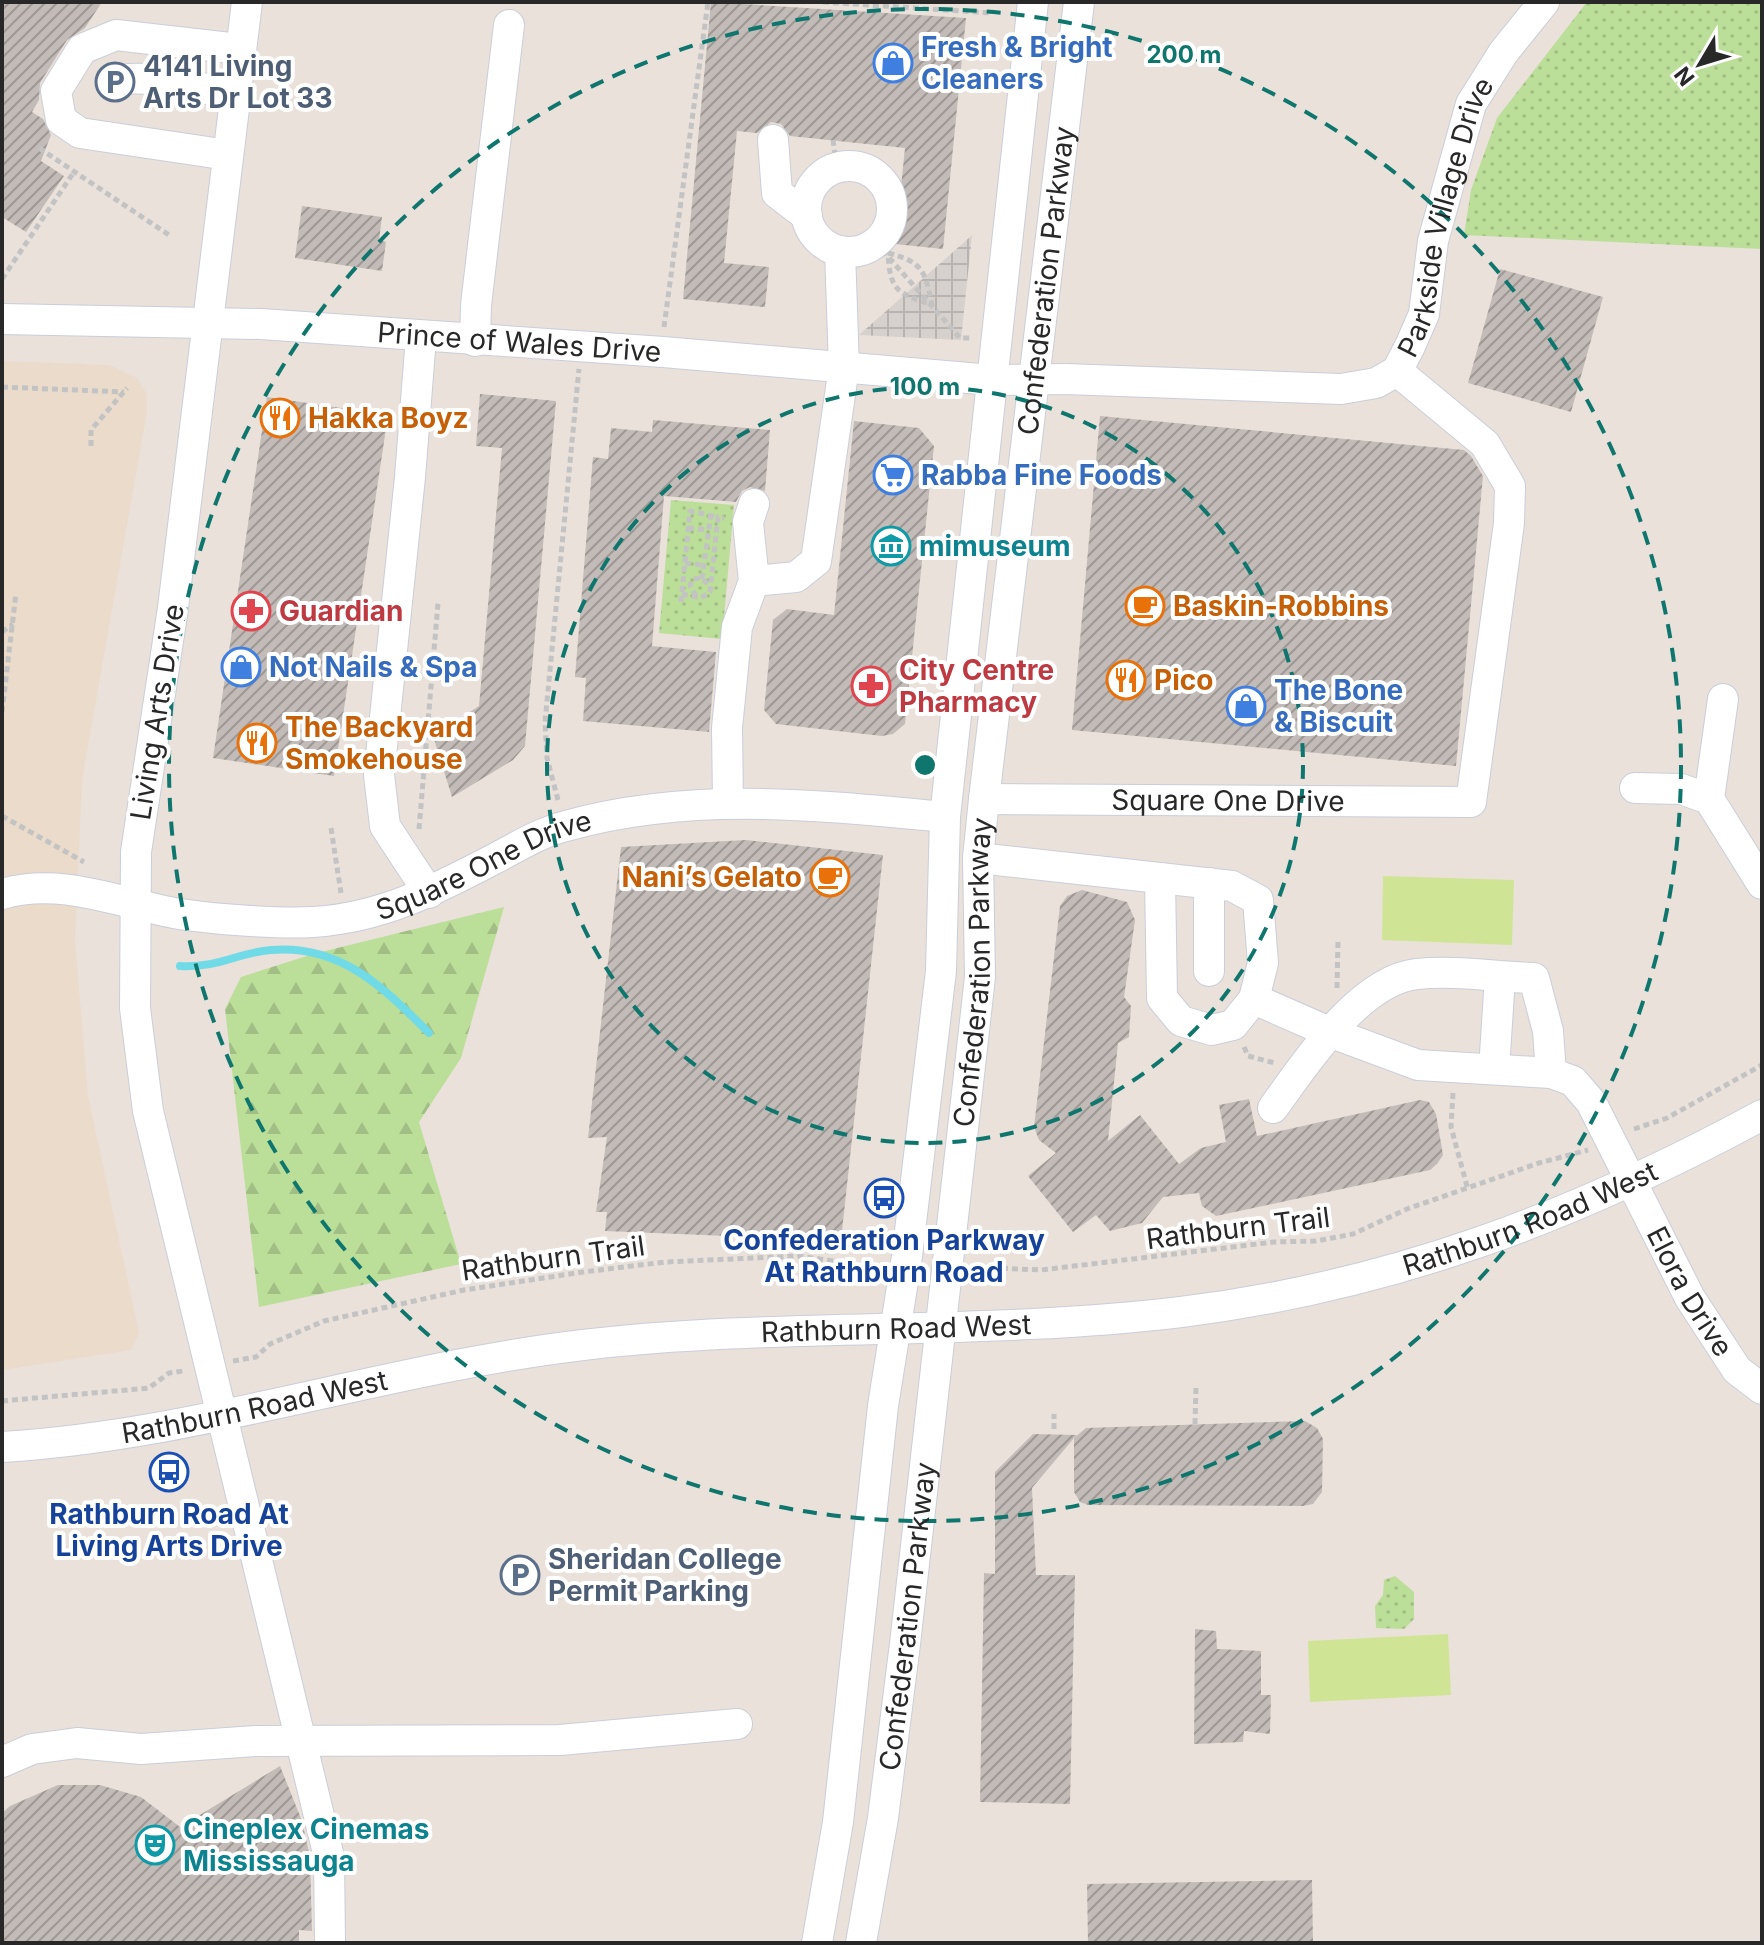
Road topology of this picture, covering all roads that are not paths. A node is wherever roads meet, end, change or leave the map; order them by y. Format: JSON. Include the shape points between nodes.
{"nodes":[{"id":1,"x":247,"y":2,"type":"edge"},
{"id":2,"x":1033,"y":2,"type":"edge"},
{"id":3,"x":1079,"y":2,"type":"edge"},
{"id":4,"x":1544,"y":2,"type":"edge"},
{"id":5,"x":509,"y":25,"type":"dead end"},
{"id":6,"x":239,"y":49,"type":"junction"},
{"id":7,"x":115,"y":82,"type":"dead end"},
{"id":8,"x":234,"y":94,"type":"junction"},
{"id":9,"x":773,"y":140,"type":"dead end"},
{"id":10,"x":228,"y":155,"type":"junction"},
{"id":11,"x":807,"y":216,"type":"junction"},
{"id":12,"x":840,"y":251,"type":"junction"},
{"id":13,"x":2,"y":319,"type":"edge"},
{"id":14,"x":208,"y":322,"type":"junction"},
{"id":15,"x":421,"y":337,"type":"junction"},
{"id":16,"x":475,"y":341,"type":"junction"},
{"id":17,"x":844,"y":367,"type":"junction"},
{"id":18,"x":1397,"y":371,"type":"junction"},
{"id":19,"x":992,"y":380,"type":"junction"},
{"id":20,"x":1035,"y":381,"type":"junction"},
{"id":21,"x":751,"y":513,"type":"road end"},
{"id":22,"x":754,"y":581,"type":"junction"},
{"id":23,"x":1723,"y":699,"type":"dead end"},
{"id":24,"x":1635,"y":788,"type":"dead end"},
{"id":25,"x":984,"y":799,"type":"junction"},
{"id":26,"x":1709,"y":799,"type":"junction"},
{"id":27,"x":728,"y":801,"type":"junction"},
{"id":28,"x":945,"y":817,"type":"junction"},
{"id":29,"x":978,"y":858,"type":"junction"},
{"id":30,"x":1160,"y":878,"type":"junction"},
{"id":31,"x":1209,"y":883,"type":"junction"},
{"id":32,"x":1762,"y":884,"type":"edge"},
{"id":33,"x":9,"y":887,"type":"edge"},
{"id":34,"x":429,"y":893,"type":"junction"},
{"id":35,"x":134,"y":904,"type":"junction"},
{"id":36,"x":1209,"y":971,"type":"dead end"},
{"id":37,"x":1500,"y":977,"type":"junction"},
{"id":38,"x":1254,"y":999,"type":"junction"},
{"id":39,"x":1329,"y":1032,"type":"junction"},
{"id":40,"x":1495,"y":1054,"type":"dead end"},
{"id":41,"x":1551,"y":1073,"type":"junction"},
{"id":42,"x":1273,"y":1108,"type":"dead end"},
{"id":43,"x":1762,"y":1115,"type":"edge"},
{"id":44,"x":1632,"y":1181,"type":"junction"},
{"id":45,"x":938,"y":1328,"type":"junction"},
{"id":46,"x":895,"y":1331,"type":"junction"},
{"id":47,"x":1762,"y":1389,"type":"edge"},
{"id":48,"x":222,"y":1417,"type":"junction"},
{"id":49,"x":2,"y":1447,"type":"edge"},
{"id":50,"x":737,"y":1724,"type":"dead end"},
{"id":51,"x":300,"y":1742,"type":"junction"},
{"id":52,"x":2,"y":1762,"type":"edge"},
{"id":53,"x":330,"y":1943,"type":"edge"},
{"id":54,"x":817,"y":1943,"type":"edge"},
{"id":55,"x":861,"y":1943,"type":"edge"}],
"edges":[{"from":1,"to":6,"type":"street","name":"Living Arts Drive"},
{"from":2,"to":19,"type":"street","name":"Confederation Parkway"},
{"from":3,"to":20,"type":"street","name":"Confederation Parkway"},
{"from":4,"to":18,"type":"street","name":"Parkside Village Drive","via":[[1471,104],[1433,241],[1424,314]]},
{"from":5,"to":16,"type":"street"},
{"from":6,"to":8,"type":"street","name":"Living Arts Drive"},
{"from":6,"to":10,"type":"street","via":[[116,35],[82,49],[56,91],[61,120],[80,133]]},
{"from":7,"to":8,"type":"street","via":[[144,79]]},
{"from":8,"to":10,"type":"street","name":"Living Arts Drive"},
{"from":9,"to":11,"type":"street","via":[[777,193]]},
{"from":10,"to":14,"type":"street","name":"Living Arts Drive"},
{"from":11,"to":12,"type":"street","via":[[813,232]]},
{"from":11,"to":12,"type":"street","via":[[814,185],[835,154],[866,170],[888,190],[892,218],[882,248]]},
{"from":12,"to":17,"type":"street"},
{"from":13,"to":14,"type":"street","name":"Prince of Wales Drive"},
{"from":14,"to":15,"type":"street","name":"Prince of Wales Drive"},
{"from":14,"to":35,"type":"street","name":"Living Arts Drive","via":[[136,852]]},
{"from":15,"to":16,"type":"street","name":"Prince of Wales Drive"},
{"from":15,"to":34,"type":"street","via":[[379,775],[385,826]]},
{"from":16,"to":17,"type":"street","name":"Prince of Wales Drive"},
{"from":17,"to":19,"type":"street","name":"Prince of Wales Drive"},
{"from":17,"to":22,"type":"street","via":[[816,561],[796,577]]},
{"from":18,"to":20,"type":"street","name":"Parkside Village Drive","via":[[1376,383],[1341,389]]},
{"from":18,"to":25,"type":"street","name":"Square One Drive","via":[[1485,444],[1510,486],[1471,802]]},
{"from":19,"to":20,"type":"street","name":"Prince of Wales Drive"},
{"from":19,"to":28,"type":"street","name":"Confederation Parkway"},
{"from":20,"to":25,"type":"street","name":"Confederation Parkway"},
{"from":21,"to":22,"type":"street"},
{"from":22,"to":27,"type":"street","via":[[737,627],[727,728]]},
{"from":23,"to":26,"type":"street"},
{"from":24,"to":26,"type":"street","via":[[1681,789]]},
{"from":25,"to":29,"type":"street","name":"Confederation Parkway"},
{"from":26,"to":32,"type":"street"},
{"from":27,"to":28,"type":"street","name":"Square One Drive"},
{"from":27,"to":34,"type":"street","name":"Square One Drive","via":[[565,826]]},
{"from":28,"to":46,"type":"street","name":"Confederation Parkway","via":[[941,971]]},
{"from":29,"to":30,"type":"street"},
{"from":29,"to":45,"type":"street","name":"Confederation Parkway","via":[[980,977]]},
{"from":30,"to":31,"type":"street"},
{"from":30,"to":38,"type":"street","via":[[1162,998],[1181,1021],[1212,1030],[1233,1025]]},
{"from":31,"to":36,"type":"street"},
{"from":31,"to":38,"type":"street","via":[[1232,886],[1258,900],[1263,963]]},
{"from":33,"to":35,"type":"street","name":"Square One Drive","via":[[80,890]]},
{"from":34,"to":35,"type":"street","name":"Square One Drive","via":[[371,915],[311,922],[178,914]]},
{"from":35,"to":48,"type":"street","name":"Living Arts Drive","via":[[135,1008],[148,1111]]},
{"from":37,"to":39,"type":"street","via":[[1418,974],[1390,980]]},
{"from":37,"to":40,"type":"street"},
{"from":37,"to":41,"type":"street","via":[[1534,978],[1548,1031]]},
{"from":38,"to":39,"type":"street"},
{"from":39,"to":41,"type":"street","via":[[1418,1065]]},
{"from":39,"to":42,"type":"street"},
{"from":41,"to":44,"type":"street","name":"Elora Drive","via":[[1573,1081],[1591,1102]]},
{"from":43,"to":44,"type":"street","name":"Rathburn Road West"},
{"from":44,"to":45,"type":"street","name":"Rathburn Road West","via":[[1485,1242],[1358,1281],[1183,1312]]},
{"from":44,"to":47,"type":"street","name":"Elora Drive","via":[[1690,1298],[1737,1370]]},
{"from":45,"to":46,"type":"street","name":"Rathburn Road West"},
{"from":45,"to":55,"type":"street","name":"Confederation Parkway","via":[[905,1644]]},
{"from":46,"to":48,"type":"street","name":"Rathburn Road West","via":[[685,1335],[577,1346]]},
{"from":46,"to":54,"type":"street","name":"Confederation Parkway","via":[[838,1822]]},
{"from":48,"to":49,"type":"street","name":"Rathburn Road West","via":[[114,1438]]},
{"from":48,"to":51,"type":"street","name":"Living Arts Drive"},
{"from":50,"to":51,"type":"street","via":[[560,1740]]},
{"from":51,"to":52,"type":"street","via":[[141,1749],[77,1743],[32,1749]]},
{"from":51,"to":53,"type":"street","name":"Living Arts Drive","via":[[329,1857]]}]}
